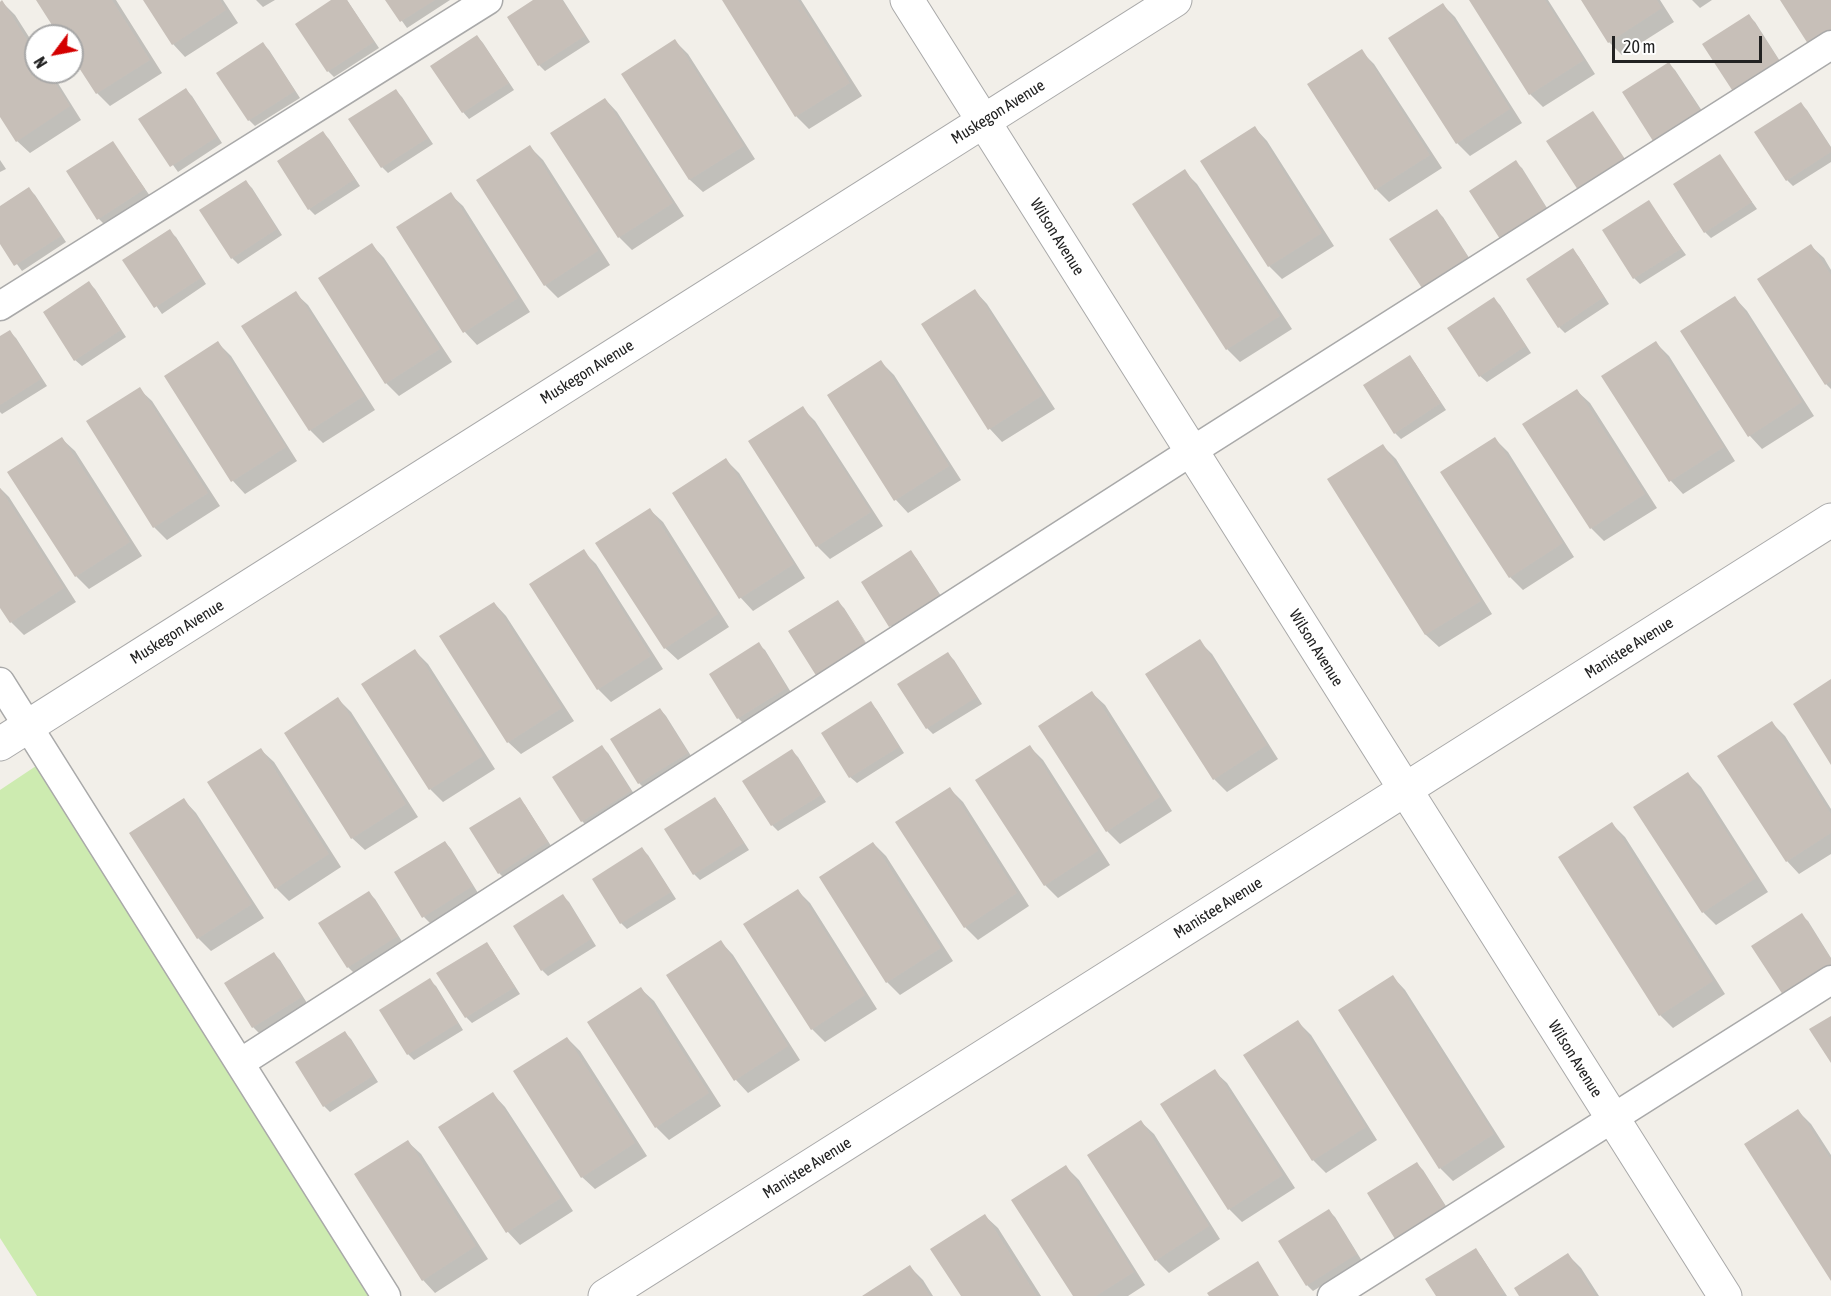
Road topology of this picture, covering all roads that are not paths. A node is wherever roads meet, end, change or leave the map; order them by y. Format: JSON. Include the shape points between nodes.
{"nodes":[{"id":1,"x":488,"y":0,"type":"edge"},
{"id":2,"x":907,"y":0,"type":"edge"},
{"id":3,"x":1175,"y":0,"type":"edge"},
{"id":4,"x":1831,"y":45,"type":"edge"},
{"id":5,"x":984,"y":121,"type":"junction"},
{"id":6,"x":0,"y":306,"type":"edge"},
{"id":7,"x":1192,"y":451,"type":"junction"},
{"id":8,"x":1831,"y":520,"type":"edge"},
{"id":9,"x":0,"y":682,"type":"edge"},
{"id":10,"x":28,"y":726,"type":"junction"},
{"id":11,"x":0,"y":744,"type":"edge"},
{"id":12,"x":1405,"y":789,"type":"junction"},
{"id":13,"x":1831,"y":980,"type":"edge"},
{"id":14,"x":240,"y":1063,"type":"junction"},
{"id":15,"x":1613,"y":1118,"type":"junction"},
{"id":16,"x":386,"y":1296,"type":"edge"},
{"id":17,"x":605,"y":1296,"type":"edge"},
{"id":18,"x":1332,"y":1296,"type":"edge"},
{"id":19,"x":1725,"y":1296,"type":"edge"}],
"edges":[{"from":1,"to":6,"type":"lane"},
{"from":2,"to":5,"type":"street","name":"Wilson Avenue"},
{"from":3,"to":5,"type":"street","name":"Muskegon Avenue"},
{"from":4,"to":7,"type":"lane"},
{"from":5,"to":7,"type":"street","name":"Wilson Avenue"},
{"from":5,"to":10,"type":"street","name":"Muskegon Avenue"},
{"from":7,"to":12,"type":"street","name":"Wilson Avenue"},
{"from":7,"to":14,"type":"lane"},
{"from":8,"to":12,"type":"street","name":"Manistee Avenue"},
{"from":9,"to":10,"type":"lane"},
{"from":10,"to":11,"type":"street","name":"Muskegon Avenue"},
{"from":10,"to":14,"type":"lane"},
{"from":12,"to":15,"type":"street","name":"Wilson Avenue"},
{"from":12,"to":17,"type":"street","name":"Manistee Avenue"},
{"from":13,"to":15,"type":"lane"},
{"from":14,"to":16,"type":"lane"},
{"from":15,"to":18,"type":"lane"},
{"from":15,"to":19,"type":"street","name":"Wilson Avenue"}]}
